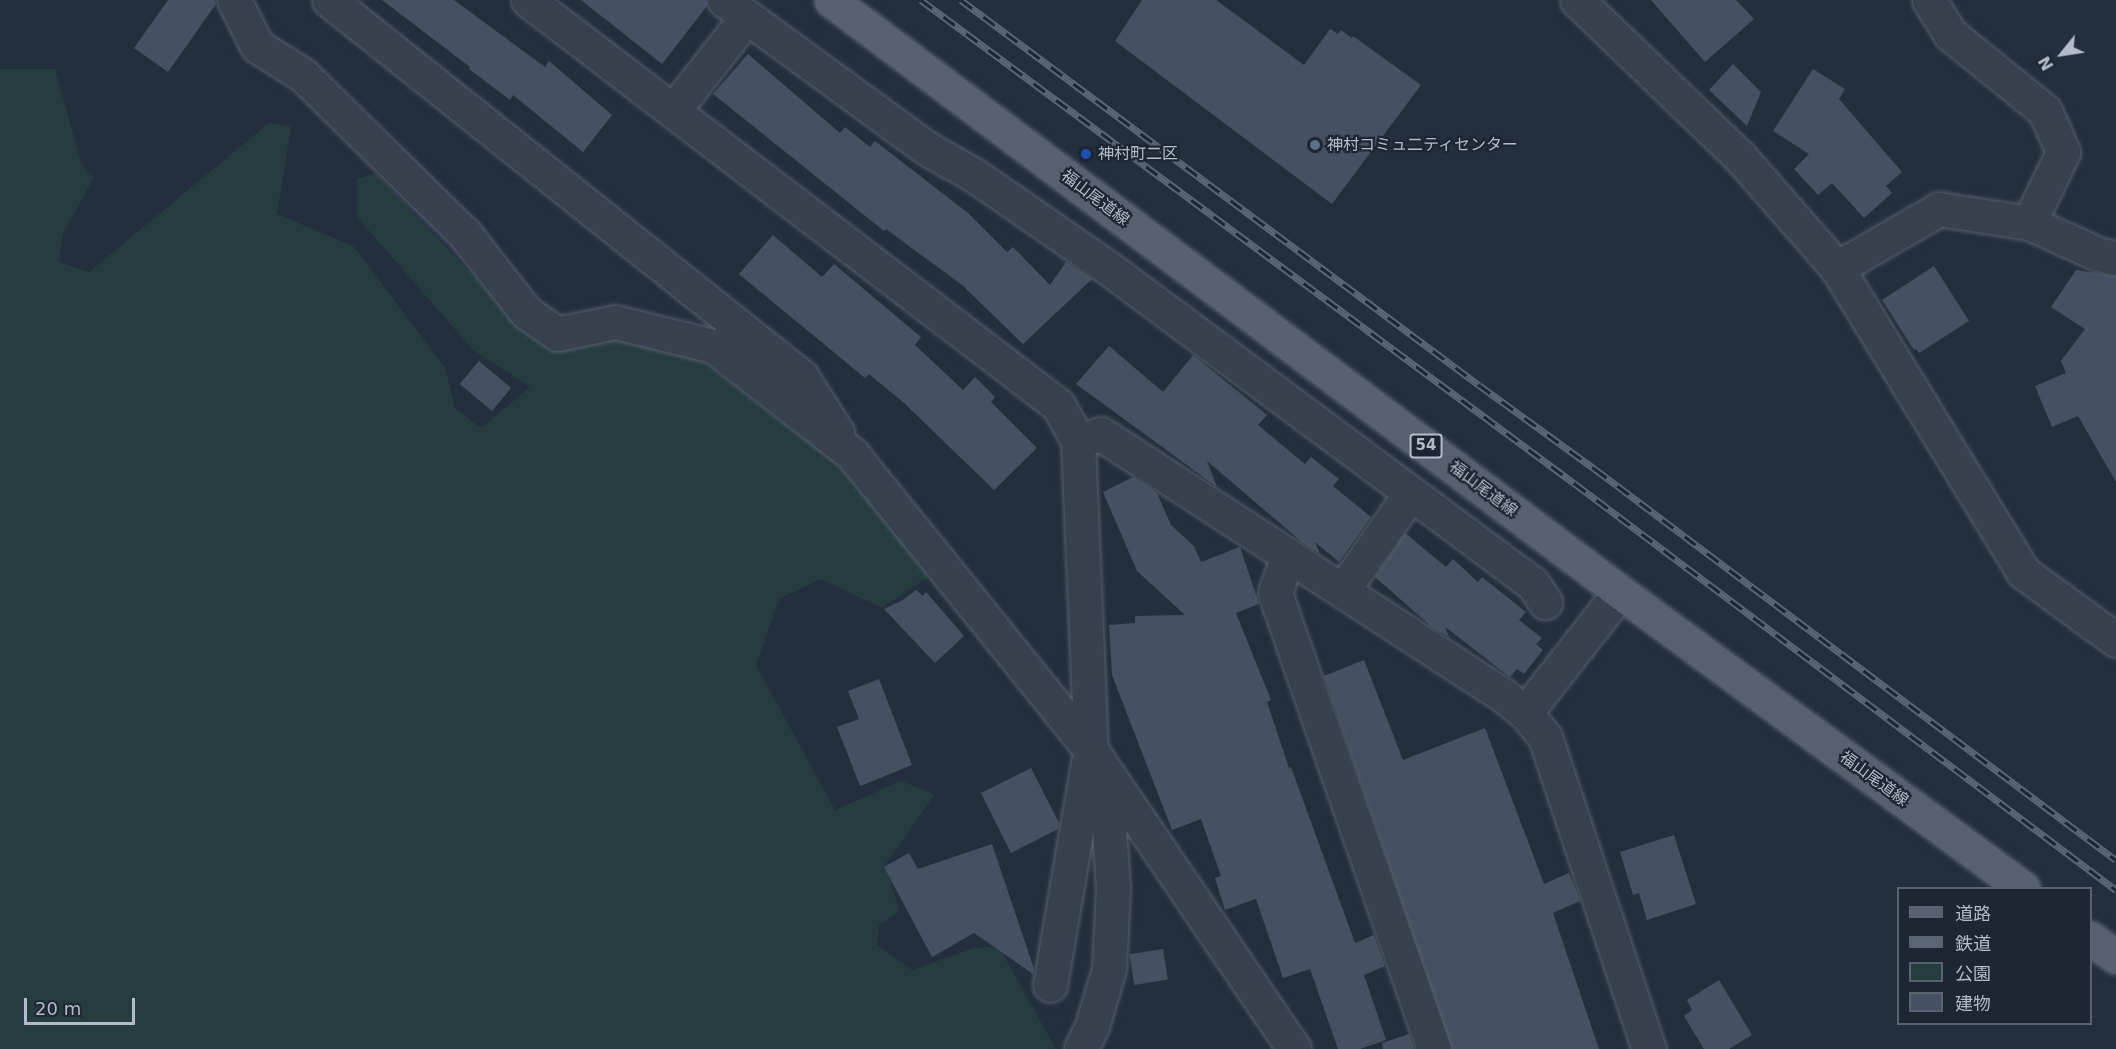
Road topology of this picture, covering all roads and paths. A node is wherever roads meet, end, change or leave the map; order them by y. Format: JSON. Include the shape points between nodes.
{"nodes":[{"id":1,"x":234,"y":0,"type":"edge"},
{"id":2,"x":329,"y":0,"type":"edge"},
{"id":3,"x":528,"y":0,"type":"edge"},
{"id":4,"x":831,"y":0,"type":"edge"},
{"id":5,"x":1577,"y":0,"type":"edge"},
{"id":6,"x":1929,"y":0,"type":"edge"},
{"id":7,"x":735,"y":9,"type":"edge"},
{"id":8,"x":673,"y":111,"type":"junction"},
{"id":9,"x":2029,"y":223,"type":"junction"},
{"id":10,"x":2116,"y":258,"type":"edge"},
{"id":11,"x":1837,"y":268,"type":"junction"},
{"id":12,"x":1078,"y":441,"type":"junction"},
{"id":13,"x":852,"y":454,"type":"junction"},
{"id":14,"x":1410,"y":494,"type":"junction"},
{"id":15,"x":1288,"y":555,"type":"junction"},
{"id":16,"x":1342,"y":590,"type":"junction"},
{"id":17,"x":1620,"y":592,"type":"junction"},
{"id":18,"x":1545,"y":602,"type":"dead end"},
{"id":19,"x":2116,"y":640,"type":"edge"},
{"id":20,"x":1525,"y":713,"type":"junction"},
{"id":21,"x":1090,"y":750,"type":"junction"},
{"id":22,"x":2022,"y":887,"type":"edge"},
{"id":23,"x":2092,"y":939,"type":"edge"},
{"id":24,"x":2116,"y":957,"type":"edge"},
{"id":25,"x":1050,"y":985,"type":"dead end"},
{"id":26,"x":1081,"y":1049,"type":"edge"},
{"id":27,"x":1294,"y":1049,"type":"edge"},
{"id":28,"x":1434,"y":1049,"type":"edge"},
{"id":29,"x":1649,"y":1049,"type":"edge"}],
"edges":[{"from":1,"to":13,"type":"street","via":[[257,46],[303,75],[464,233],[526,312],[549,329],[557,334],[615,322],[713,346]]},
{"from":2,"to":13,"type":"street","via":[[801,376]]},
{"from":3,"to":8,"type":"street"},
{"from":4,"to":17,"type":"main road","name":"福山尾道線","number":"54"},
{"from":5,"to":11,"type":"street","via":[[1741,158]]},
{"from":6,"to":9,"type":"street","via":[[1950,34],[2045,111],[2063,152]]},
{"from":7,"to":8,"type":"street"},
{"from":7,"to":14,"type":"street","via":[[926,148],[974,175],[1107,267]]},
{"from":8,"to":12,"type":"street","via":[[1058,405]]},
{"from":9,"to":10,"type":"street","via":[[2098,254]]},
{"from":9,"to":11,"type":"street","via":[[1939,209]]},
{"from":11,"to":19,"type":"street","via":[[2023,572]]},
{"from":12,"to":15,"type":"street","via":[[1101,434]]},
{"from":12,"to":21,"type":"street"},
{"from":13,"to":21,"type":"street"},
{"from":14,"to":16,"type":"street"},
{"from":14,"to":18,"type":"street","via":[[1533,584]]},
{"from":15,"to":16,"type":"street"},
{"from":15,"to":28,"type":"street","via":[[1275,593]]},
{"from":16,"to":20,"type":"street"},
{"from":17,"to":20,"type":"street"},
{"from":17,"to":22,"type":"main road","name":"福山尾道線","number":"54"},
{"from":20,"to":29,"type":"street","via":[[1545,737]]},
{"from":21,"to":25,"type":"street"},
{"from":21,"to":26,"type":"street","via":[[1109,828],[1113,888],[1109,969]]},
{"from":21,"to":27,"type":"street"},
{"from":23,"to":24,"type":"main road"}]}
